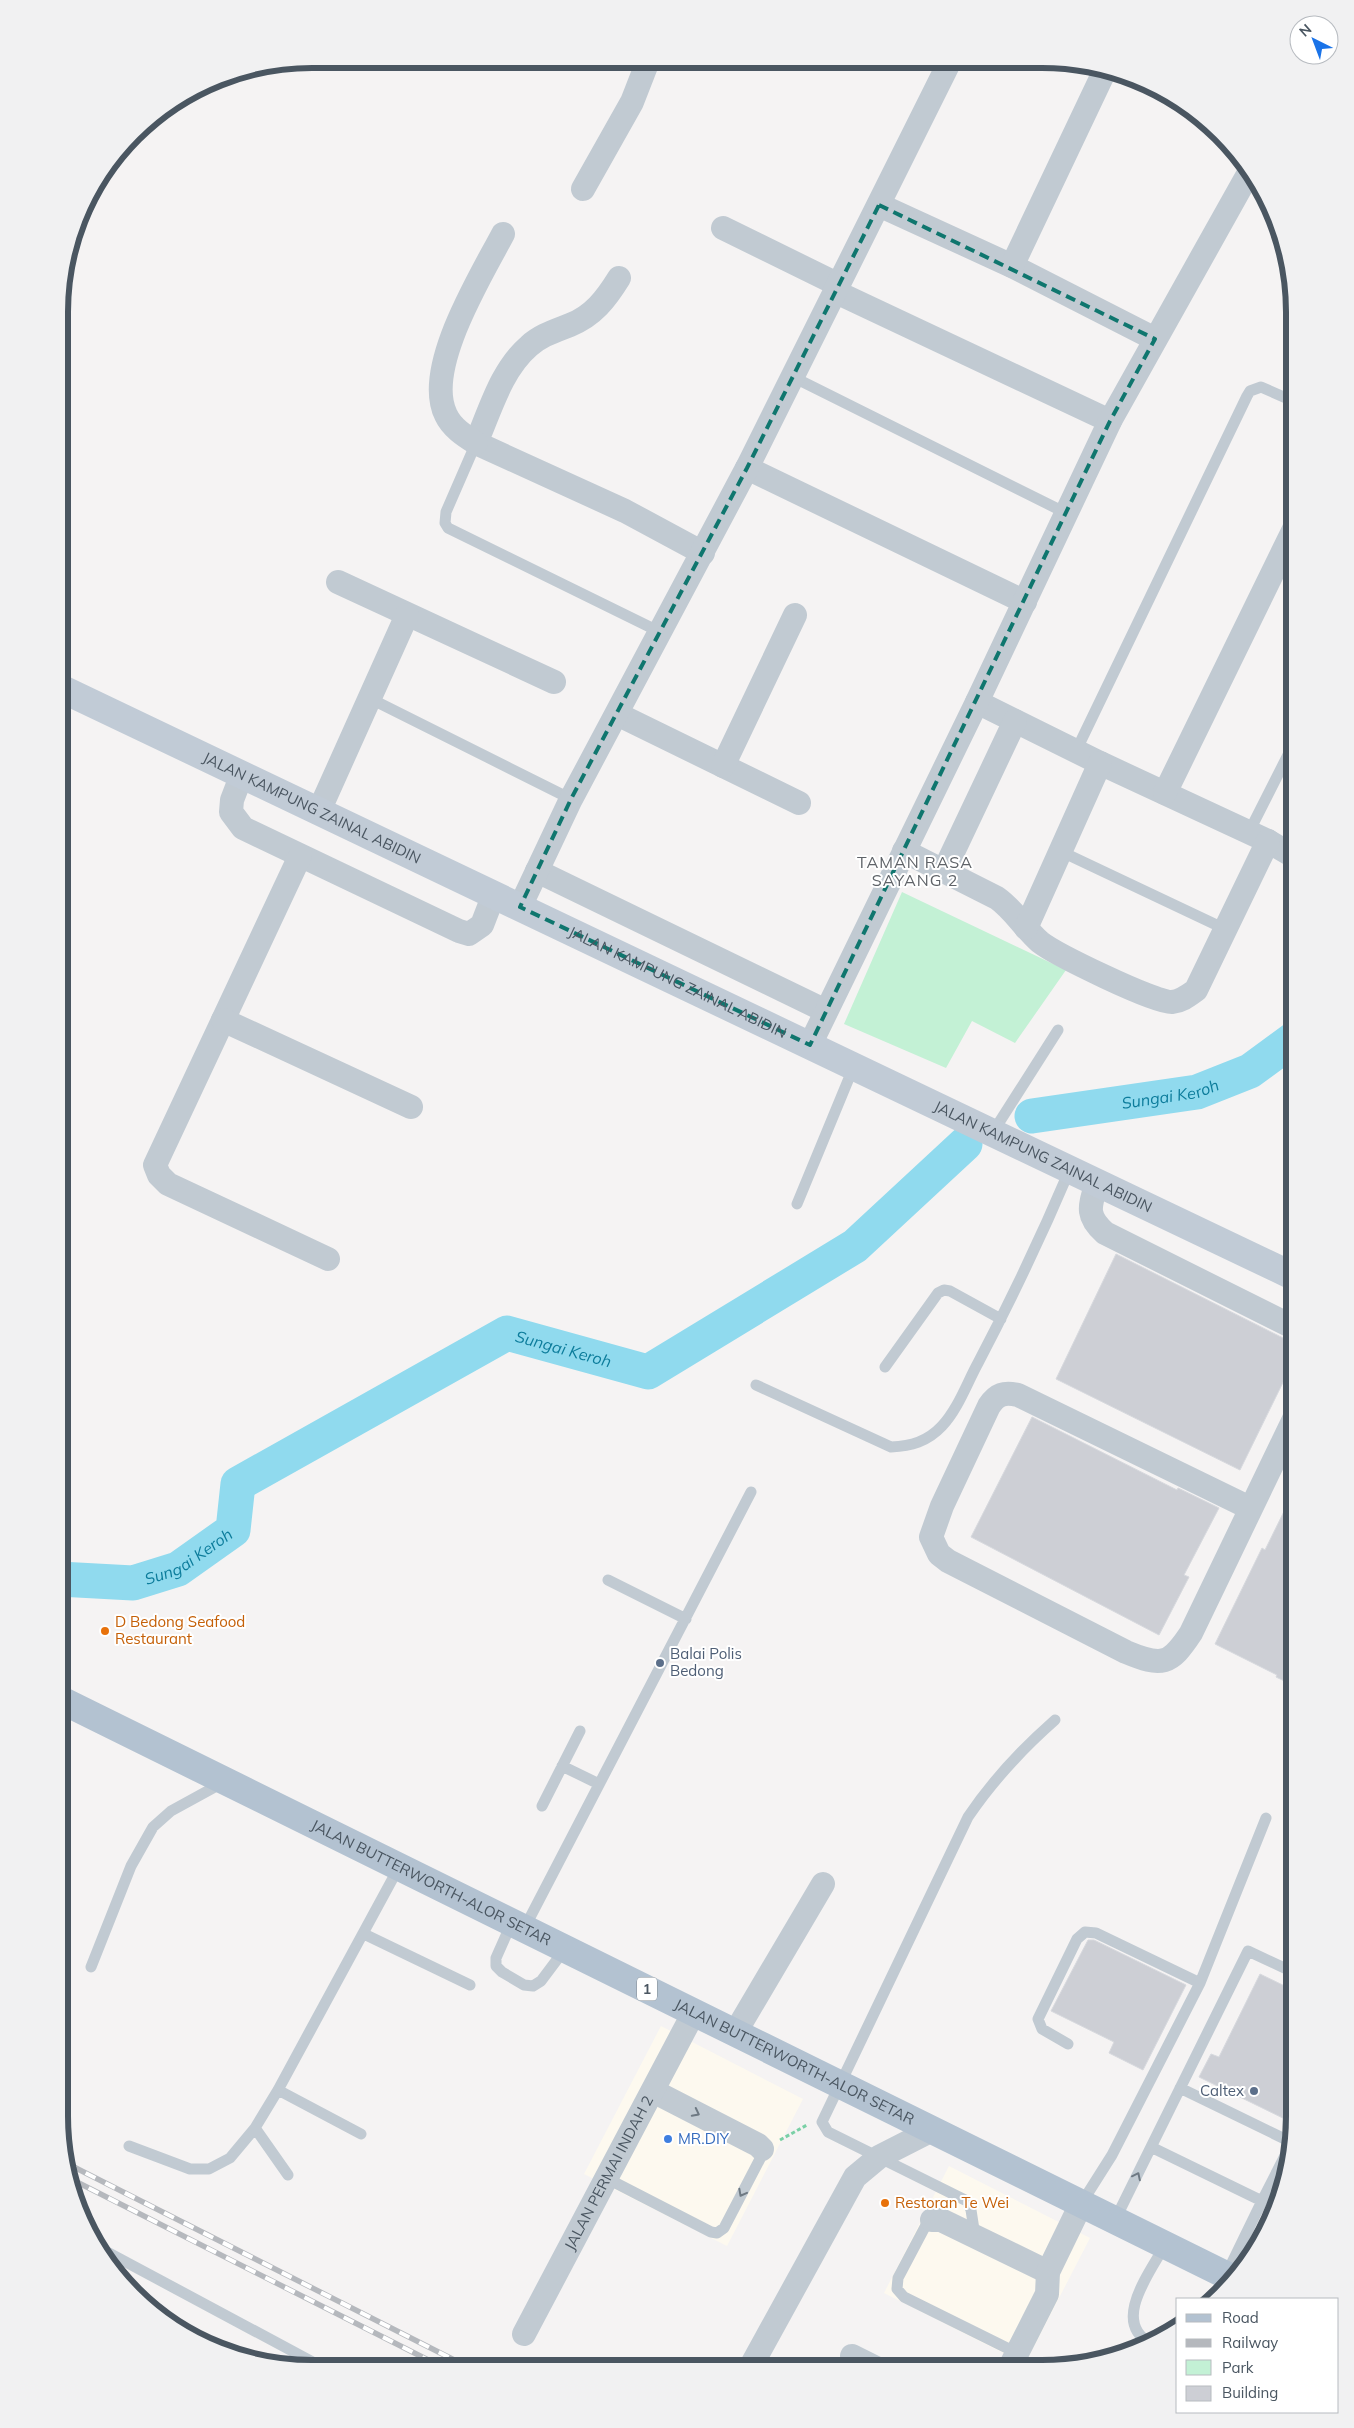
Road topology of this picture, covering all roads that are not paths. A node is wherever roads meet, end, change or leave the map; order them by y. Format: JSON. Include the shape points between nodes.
{"nodes":[{"id":1,"x":645,"y":68,"type":"edge"},
{"id":2,"x":947,"y":68,"type":"edge"},
{"id":3,"x":1103,"y":75,"type":"edge"},
{"id":4,"x":1246,"y":178,"type":"edge"},
{"id":5,"x":583,"y":189,"type":"dead end"},
{"id":6,"x":879,"y":205,"type":"junction"},
{"id":7,"x":723,"y":228,"type":"dead end"},
{"id":8,"x":503,"y":234,"type":"dead end"},
{"id":9,"x":1012,"y":266,"type":"junction"},
{"id":10,"x":619,"y":278,"type":"dead end"},
{"id":11,"x":837,"y":288,"type":"junction"},
{"id":12,"x":1154,"y":338,"type":"junction"},
{"id":13,"x":793,"y":377,"type":"junction"},
{"id":14,"x":1286,"y":398,"type":"edge"},
{"id":15,"x":1110,"y":420,"type":"junction"},
{"id":16,"x":476,"y":443,"type":"junction"},
{"id":17,"x":747,"y":468,"type":"junction"},
{"id":18,"x":1066,"y":513,"type":"junction"},
{"id":19,"x":1286,"y":545,"type":"edge"},
{"id":20,"x":703,"y":553,"type":"junction"},
{"id":21,"x":338,"y":582,"type":"dead end"},
{"id":22,"x":1025,"y":602,"type":"junction"},
{"id":23,"x":407,"y":615,"type":"junction"},
{"id":24,"x":795,"y":615,"type":"dead end"},
{"id":25,"x":658,"y":631,"type":"junction"},
{"id":26,"x":554,"y":682,"type":"dead end"},
{"id":27,"x":68,"y":692,"type":"edge"},
{"id":28,"x":369,"y":698,"type":"junction"},
{"id":29,"x":977,"y":702,"type":"junction"},
{"id":30,"x":617,"y":714,"type":"junction"},
{"id":31,"x":1015,"y":722,"type":"junction"},
{"id":32,"x":1076,"y":751,"type":"junction"},
{"id":33,"x":1100,"y":763,"type":"junction"},
{"id":34,"x":1286,"y":765,"type":"edge"},
{"id":35,"x":723,"y":766,"type":"junction"},
{"id":36,"x":242,"y":774,"type":"junction"},
{"id":37,"x":1165,"y":793,"type":"junction"},
{"id":38,"x":571,"y":799,"type":"junction"},
{"id":39,"x":799,"y":803,"type":"dead end"},
{"id":40,"x":319,"y":811,"type":"junction"},
{"id":41,"x":1259,"y":837,"type":"junction"},
{"id":42,"x":1060,"y":851,"type":"junction"},
{"id":43,"x":904,"y":852,"type":"junction"},
{"id":44,"x":1286,"y":852,"type":"edge"},
{"id":45,"x":300,"y":856,"type":"junction"},
{"id":46,"x":537,"y":871,"type":"junction"},
{"id":47,"x":944,"y":871,"type":"junction"},
{"id":48,"x":494,"y":894,"type":"junction"},
{"id":49,"x":520,"y":907,"type":"junction"},
{"id":50,"x":1026,"y":928,"type":"junction"},
{"id":51,"x":1225,"y":929,"type":"junction"},
{"id":52,"x":826,"y":1011,"type":"junction"},
{"id":53,"x":223,"y":1020,"type":"junction"},
{"id":54,"x":1058,"y":1030,"type":"dead end"},
{"id":55,"x":810,"y":1045,"type":"junction"},
{"id":56,"x":854,"y":1066,"type":"junction"},
{"id":57,"x":411,"y":1107,"type":"dead end"},
{"id":58,"x":993,"y":1132,"type":"junction"},
{"id":59,"x":1070,"y":1169,"type":"junction"},
{"id":60,"x":1097,"y":1182,"type":"junction"},
{"id":61,"x":797,"y":1204,"type":"dead end"},
{"id":62,"x":328,"y":1259,"type":"dead end"},
{"id":63,"x":1286,"y":1271,"type":"edge"},
{"id":64,"x":1001,"y":1319,"type":"junction"},
{"id":65,"x":1286,"y":1324,"type":"edge"},
{"id":66,"x":885,"y":1367,"type":"dead end"},
{"id":67,"x":756,"y":1385,"type":"dead end"},
{"id":68,"x":1286,"y":1435,"type":"edge"},
{"id":69,"x":750,"y":1492,"type":"dead end"},
{"id":70,"x":1250,"y":1508,"type":"junction"},
{"id":71,"x":608,"y":1580,"type":"dead end"},
{"id":72,"x":686,"y":1619,"type":"junction"},
{"id":73,"x":68,"y":1707,"type":"edge"},
{"id":74,"x":1055,"y":1720,"type":"dead end"},
{"id":75,"x":580,"y":1731,"type":"dead end"},
{"id":76,"x":562,"y":1766,"type":"junction"},
{"id":77,"x":225,"y":1781,"type":"junction"},
{"id":78,"x":599,"y":1784,"type":"junction"},
{"id":79,"x":542,"y":1806,"type":"dead end"},
{"id":80,"x":1266,"y":1818,"type":"dead end"},
{"id":81,"x":399,"y":1867,"type":"junction"},
{"id":82,"x":823,"y":1884,"type":"dead end"},
{"id":83,"x":518,"y":1925,"type":"junction"},
{"id":84,"x":364,"y":1934,"type":"junction"},
{"id":85,"x":566,"y":1949,"type":"junction"},
{"id":86,"x":91,"y":1967,"type":"dead end"},
{"id":87,"x":1286,"y":1969,"type":"edge"},
{"id":88,"x":1200,"y":1983,"type":"junction"},
{"id":89,"x":470,"y":1984,"type":"dead end"},
{"id":90,"x":694,"y":2012,"type":"junction"},
{"id":91,"x":735,"y":2033,"type":"junction"},
{"id":92,"x":1068,"y":2044,"type":"dead end"},
{"id":93,"x":840,"y":2084,"type":"junction"},
{"id":94,"x":1180,"y":2088,"type":"junction"},
{"id":95,"x":278,"y":2090,"type":"junction"},
{"id":96,"x":653,"y":2091,"type":"junction"},
{"id":97,"x":255,"y":2128,"type":"junction"},
{"id":98,"x":932,"y":2130,"type":"junction"},
{"id":99,"x":361,"y":2134,"type":"dead end"},
{"id":100,"x":1286,"y":2137,"type":"edge"},
{"id":101,"x":129,"y":2146,"type":"dead end"},
{"id":102,"x":1151,"y":2147,"type":"junction"},
{"id":103,"x":762,"y":2149,"type":"joint"},
{"id":104,"x":879,"y":2158,"type":"junction"},
{"id":105,"x":288,"y":2175,"type":"dead end"},
{"id":106,"x":606,"y":2178,"type":"junction"},
{"id":107,"x":1278,"y":2178,"type":"edge"},
{"id":108,"x":1262,"y":2201,"type":"junction"},
{"id":109,"x":1081,"y":2204,"type":"junction"},
{"id":110,"x":932,"y":2220,"type":"joint"},
{"id":111,"x":1115,"y":2220,"type":"junction"},
{"id":112,"x":975,"y":2236,"type":"junction"},
{"id":113,"x":1165,"y":2245,"type":"junction"},
{"id":114,"x":110,"y":2254,"type":"edge"},
{"id":115,"x":1234,"y":2267,"type":"edge"},
{"id":116,"x":1048,"y":2272,"type":"junction"},
{"id":117,"x":1227,"y":2276,"type":"edge"},
{"id":118,"x":524,"y":2334,"type":"dead end"},
{"id":119,"x":1144,"y":2338,"type":"edge"},
{"id":120,"x":852,"y":2356,"type":"dead end"},
{"id":121,"x":309,"y":2360,"type":"edge"},
{"id":122,"x":754,"y":2360,"type":"edge"},
{"id":123,"x":860,"y":2360,"type":"edge"},
{"id":124,"x":1011,"y":2360,"type":"edge"},
{"id":125,"x":1014,"y":2360,"type":"edge"}],
"edges":[{"from":1,"to":5,"type":"street","via":[[632,102]]},
{"from":2,"to":6,"type":"street"},
{"from":3,"to":9,"type":"street"},
{"from":4,"to":12,"type":"street"},
{"from":6,"to":9,"type":"street"},
{"from":6,"to":11,"type":"street"},
{"from":7,"to":11,"type":"street"},
{"from":8,"to":16,"type":"street","via":[[458,322],[441,378],[441,400],[446,416]]},
{"from":9,"to":12,"type":"street"},
{"from":10,"to":16,"type":"street","via":[[606,299],[586,317],[541,337],[521,354],[506,376]]},
{"from":11,"to":13,"type":"street"},
{"from":11,"to":15,"type":"street"},
{"from":12,"to":15,"type":"street"},
{"from":13,"to":17,"type":"street"},
{"from":13,"to":18,"type":"lane"},
{"from":14,"to":32,"type":"lane","via":[[1261,387],[1250,391],[1247,396]]},
{"from":15,"to":18,"type":"street"},
{"from":16,"to":20,"type":"street","via":[[625,511]]},
{"from":16,"to":25,"type":"lane","via":[[444,517],[448,528]]},
{"from":17,"to":20,"type":"street"},
{"from":17,"to":22,"type":"street"},
{"from":18,"to":22,"type":"street"},
{"from":19,"to":37,"type":"street"},
{"from":20,"to":25,"type":"street"},
{"from":21,"to":23,"type":"street"},
{"from":22,"to":29,"type":"street"},
{"from":23,"to":26,"type":"street"},
{"from":23,"to":28,"type":"street"},
{"from":24,"to":35,"type":"street"},
{"from":25,"to":30,"type":"street"},
{"from":27,"to":36,"type":"street","name":"JALAN KAMPUNG ZAINAL ABIDIN"},
{"from":28,"to":38,"type":"lane"},
{"from":28,"to":40,"type":"street"},
{"from":29,"to":31,"type":"street"},
{"from":29,"to":43,"type":"street"},
{"from":30,"to":35,"type":"street"},
{"from":30,"to":38,"type":"street"},
{"from":31,"to":32,"type":"street"},
{"from":31,"to":47,"type":"street"},
{"from":32,"to":33,"type":"street"},
{"from":33,"to":37,"type":"street"},
{"from":33,"to":42,"type":"street"},
{"from":34,"to":41,"type":"lane"},
{"from":35,"to":39,"type":"street"},
{"from":36,"to":40,"type":"street","name":"JALAN KAMPUNG ZAINAL ABIDIN"},
{"from":36,"to":45,"type":"street","via":[[232,800],[234,819],[243,828]]},
{"from":37,"to":41,"type":"street"},
{"from":38,"to":46,"type":"street"},
{"from":40,"to":48,"type":"street","name":"JALAN KAMPUNG ZAINAL ABIDIN"},
{"from":41,"to":44,"type":"street"},
{"from":41,"to":51,"type":"street"},
{"from":42,"to":50,"type":"street"},
{"from":42,"to":51,"type":"lane"},
{"from":43,"to":47,"type":"street"},
{"from":43,"to":52,"type":"street"},
{"from":45,"to":48,"type":"street","via":[[469,934],[482,925]]},
{"from":45,"to":53,"type":"street"},
{"from":46,"to":49,"type":"street"},
{"from":46,"to":52,"type":"street"},
{"from":47,"to":50,"type":"street","via":[[1009,906]]},
{"from":48,"to":49,"type":"street","name":"JALAN KAMPUNG ZAINAL ABIDIN"},
{"from":49,"to":55,"type":"street","name":"JALAN KAMPUNG ZAINAL ABIDIN"},
{"from":50,"to":51,"type":"street","via":[[1050,948],[1149,996],[1173,1002],[1196,990]]},
{"from":52,"to":55,"type":"street"},
{"from":53,"to":57,"type":"street"},
{"from":53,"to":62,"type":"street","via":[[155,1165],[159,1175],[168,1184]]},
{"from":54,"to":58,"type":"lane"},
{"from":55,"to":56,"type":"street","name":"JALAN KAMPUNG ZAINAL ABIDIN"},
{"from":56,"to":58,"type":"street","name":"JALAN KAMPUNG ZAINAL ABIDIN"},
{"from":56,"to":61,"type":"lane"},
{"from":58,"to":59,"type":"street","name":"JALAN KAMPUNG ZAINAL ABIDIN"},
{"from":59,"to":60,"type":"street","name":"JALAN KAMPUNG ZAINAL ABIDIN"},
{"from":59,"to":64,"type":"lane"},
{"from":60,"to":63,"type":"street","name":"JALAN KAMPUNG ZAINAL ABIDIN"},
{"from":60,"to":65,"type":"street","via":[[1090,1208],[1091,1217],[1105,1233]]},
{"from":64,"to":66,"type":"lane","via":[[950,1290],[944,1290],[938,1293]]},
{"from":64,"to":67,"type":"lane","via":[[953,1411],[928,1438],[911,1446],[891,1447]]},
{"from":68,"to":70,"type":"street"},
{"from":69,"to":72,"type":"lane"},
{"from":70,"to":70,"type":"street","via":[[1006,1392],[995,1397],[989,1406],[931,1537],[938,1554],[948,1561],[1126,1652],[1148,1660],[1165,1660],[1177,1654],[1191,1632]]},
{"from":71,"to":72,"type":"lane"},
{"from":72,"to":78,"type":"lane"},
{"from":73,"to":77,"type":"main road","name":"JALAN BUTTERWORTH-ALOR SETAR","number":"1"},
{"from":74,"to":93,"type":"lane","via":[[994,1780],[968,1817]]},
{"from":75,"to":76,"type":"lane"},
{"from":76,"to":78,"type":"lane"},
{"from":76,"to":79,"type":"lane"},
{"from":77,"to":81,"type":"main road","name":"JALAN BUTTERWORTH-ALOR SETAR","number":"1"},
{"from":77,"to":86,"type":"lane","via":[[171,1811],[153,1826],[132,1866]]},
{"from":78,"to":83,"type":"lane"},
{"from":80,"to":88,"type":"lane"},
{"from":81,"to":83,"type":"main road","name":"JALAN BUTTERWORTH-ALOR SETAR","number":"1"},
{"from":81,"to":84,"type":"lane"},
{"from":82,"to":91,"type":"street"},
{"from":83,"to":85,"type":"main road","name":"JALAN BUTTERWORTH-ALOR SETAR","number":"1"},
{"from":83,"to":85,"type":"lane","via":[[496,1958],[496,1966],[524,1985],[533,1986],[541,1981]]},
{"from":84,"to":89,"type":"lane"},
{"from":84,"to":95,"type":"lane"},
{"from":85,"to":90,"type":"main road","name":"JALAN BUTTERWORTH-ALOR SETAR","number":"1"},
{"from":87,"to":94,"type":"lane","via":[[1248,1950]]},
{"from":88,"to":92,"type":"lane","via":[[1096,1933],[1085,1932],[1077,1939],[1038,2019],[1042,2030]]},
{"from":88,"to":109,"type":"lane","via":[[1112,2155]]},
{"from":90,"to":91,"type":"main road","name":"JALAN BUTTERWORTH-ALOR SETAR","number":"1"},
{"from":90,"to":96,"type":"street","name":"JALAN PERMAI INDAH 2"},
{"from":91,"to":93,"type":"main road","name":"JALAN BUTTERWORTH-ALOR SETAR","number":"1"},
{"from":93,"to":98,"type":"main road","name":"JALAN BUTTERWORTH-ALOR SETAR","number":"1"},
{"from":93,"to":104,"type":"lane","via":[[822,2126]]},
{"from":94,"to":100,"type":"lane"},
{"from":94,"to":102,"type":"lane"},
{"from":95,"to":97,"type":"lane"},
{"from":95,"to":99,"type":"lane"},
{"from":96,"to":103,"type":"street","one_way":true},
{"from":96,"to":106,"type":"street","name":"JALAN PERMAI INDAH 2"},
{"from":97,"to":101,"type":"lane","via":[[230,2158],[209,2170],[190,2169]]},
{"from":97,"to":105,"type":"lane"},
{"from":98,"to":104,"type":"street"},
{"from":98,"to":109,"type":"main road","name":"JALAN BUTTERWORTH-ALOR SETAR","number":"1"},
{"from":102,"to":108,"type":"lane"},
{"from":111,"to":102,"type":"lane","one_way":true},
{"from":103,"to":106,"type":"lane","one_way":true,"via":[[762,2155],[724,2228],[718,2233]]},
{"from":104,"to":112,"type":"lane","via":[[967,2202]]},
{"from":104,"to":122,"type":"street","via":[[861,2170],[850,2184]]},
{"from":106,"to":118,"type":"street","name":"JALAN PERMAI INDAH 2"},
{"from":107,"to":108,"type":"lane"},
{"from":108,"to":115,"type":"lane"},
{"from":109,"to":111,"type":"main road","name":"JALAN BUTTERWORTH-ALOR SETAR","number":"1"},
{"from":109,"to":116,"type":"street"},
{"from":110,"to":112,"type":"street","via":[[941,2220]]},
{"from":110,"to":124,"type":"lane","via":[[926,2225],[898,2278],[897,2290]]},
{"from":111,"to":113,"type":"main road","name":"JALAN BUTTERWORTH-ALOR SETAR","number":"1"},
{"from":112,"to":116,"type":"street"},
{"from":113,"to":117,"type":"main road","name":"JALAN BUTTERWORTH-ALOR SETAR","number":"1"},
{"from":113,"to":119,"type":"lane","via":[[1138,2295],[1132,2316],[1139,2334]]},
{"from":114,"to":121,"type":"lane"},
{"from":116,"to":125,"type":"street","via":[[1047,2294]]},
{"from":120,"to":123,"type":"street"}]}
